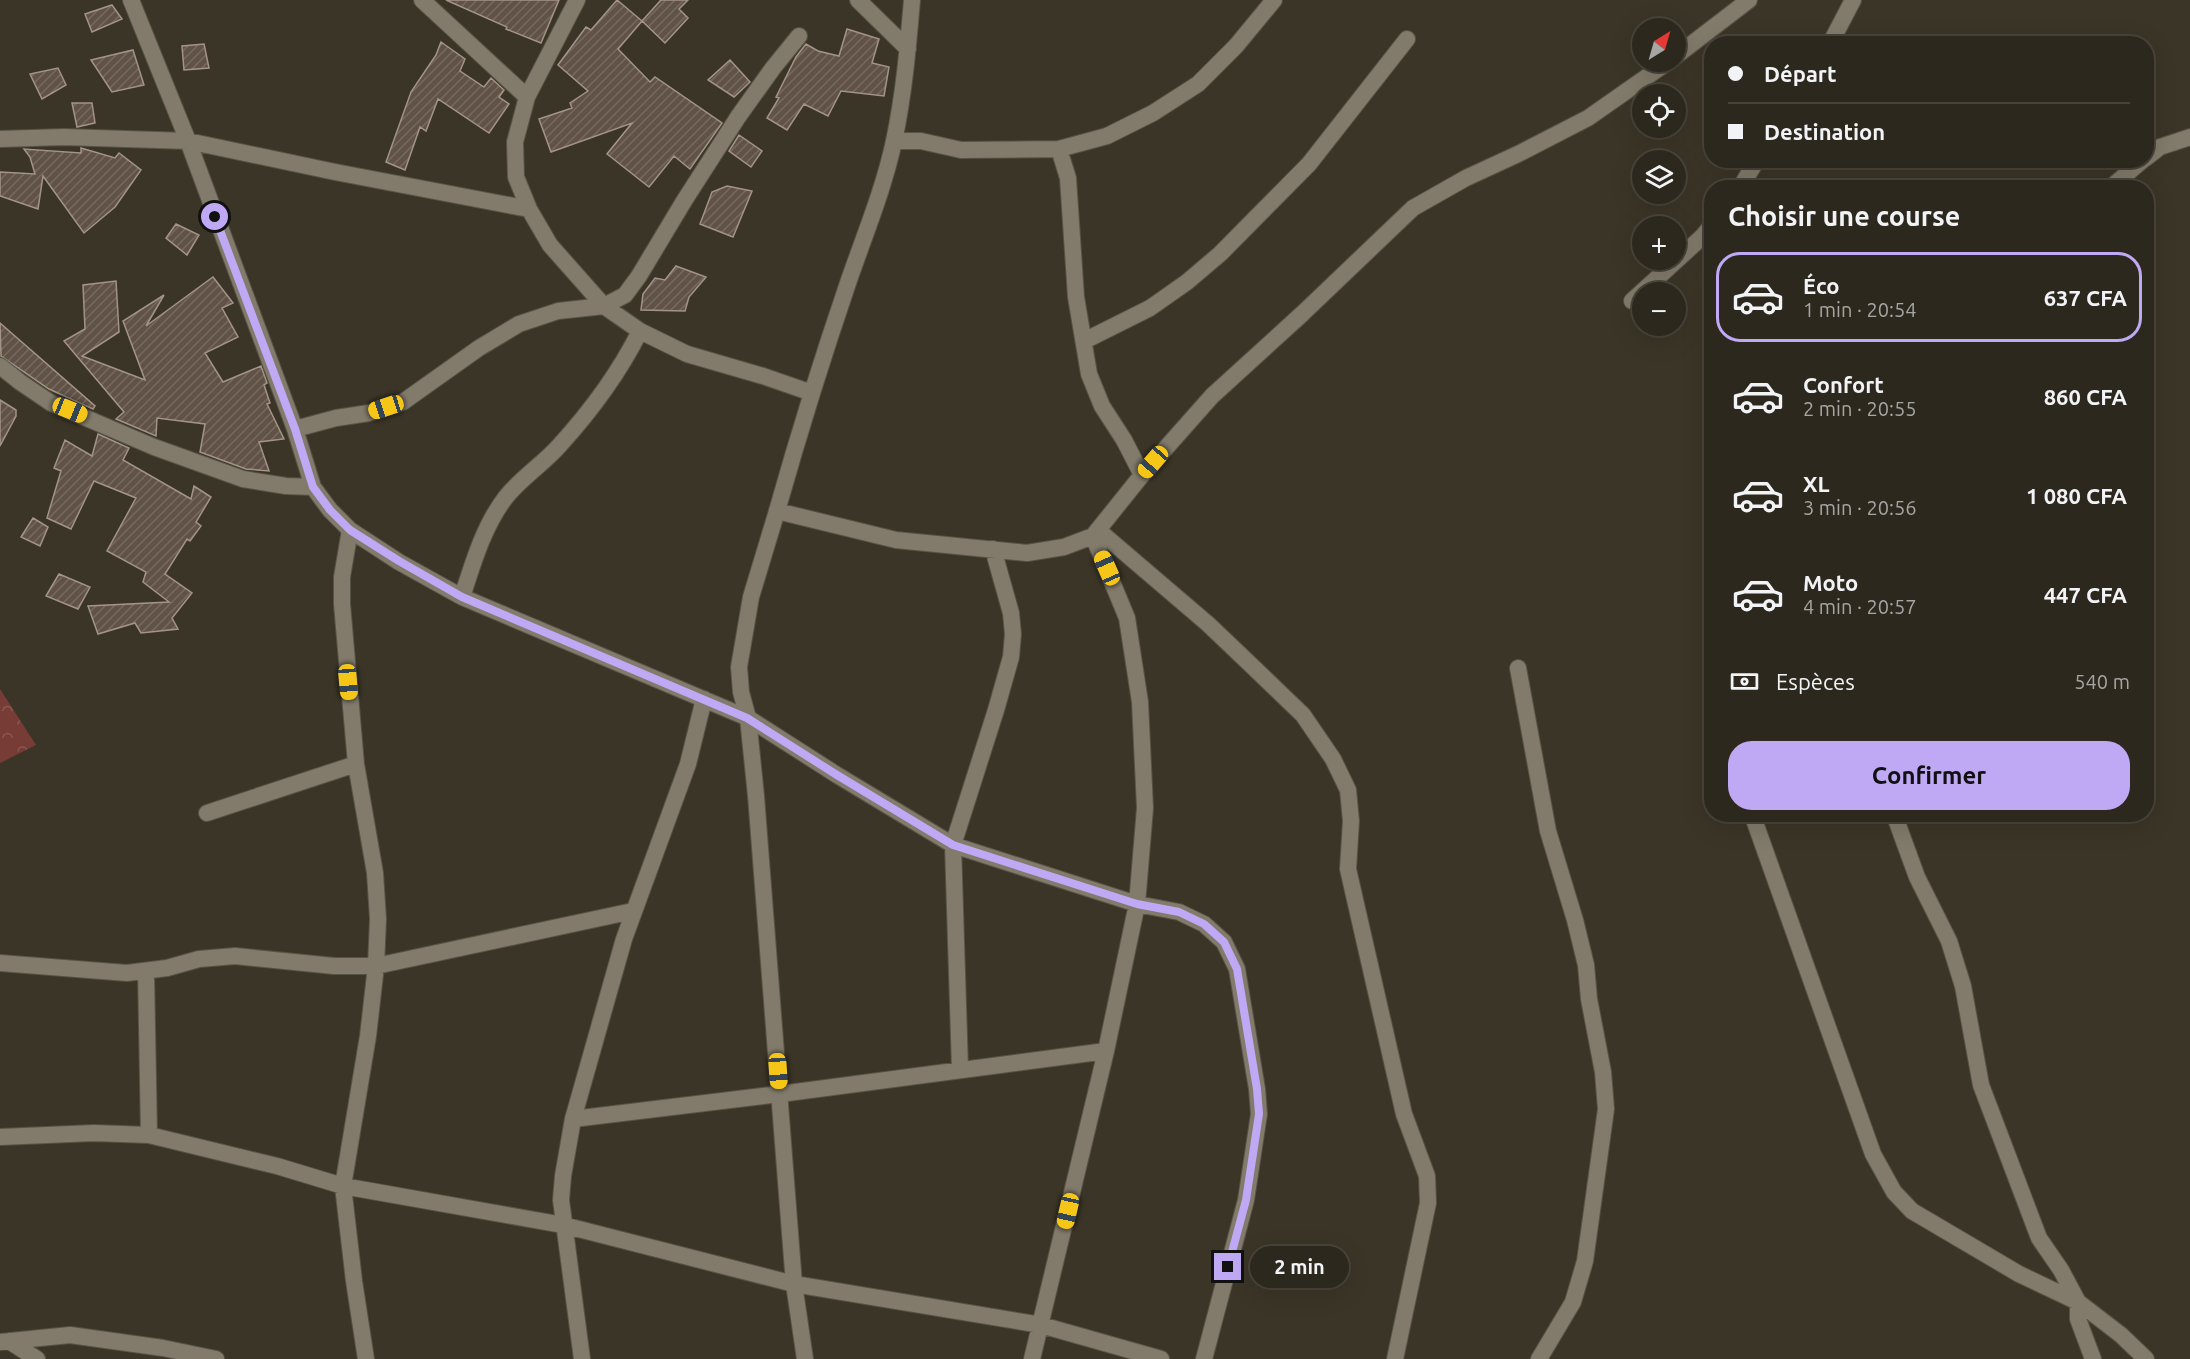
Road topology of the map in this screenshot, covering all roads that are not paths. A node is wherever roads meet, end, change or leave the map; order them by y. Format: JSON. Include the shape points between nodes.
{"nodes":[{"id":1,"x":131,"y":0,"type":"edge"},
{"id":2,"x":422,"y":0,"type":"edge"},
{"id":3,"x":578,"y":0,"type":"edge"},
{"id":4,"x":858,"y":0,"type":"edge"},
{"id":5,"x":912,"y":0,"type":"edge"},
{"id":6,"x":1274,"y":0,"type":"edge"},
{"id":7,"x":1749,"y":0,"type":"edge"},
{"id":8,"x":1853,"y":0,"type":"edge"},
{"id":9,"x":799,"y":36,"type":"dead end"},
{"id":10,"x":1834,"y":36,"type":"edge"},
{"id":11,"x":1407,"y":39,"type":"dead end"},
{"id":12,"x":1686,"y":48,"type":"edge"},
{"id":13,"x":908,"y":49,"type":"junction"},
{"id":14,"x":1654,"y":72,"type":"edge"},
{"id":15,"x":527,"y":97,"type":"junction"},
{"id":16,"x":2190,"y":137,"type":"edge"},
{"id":17,"x":0,"y":139,"type":"edge"},
{"id":18,"x":188,"y":141,"type":"junction"},
{"id":19,"x":894,"y":141,"type":"junction"},
{"id":20,"x":1059,"y":149,"type":"junction"},
{"id":21,"x":2154,"y":152,"type":"edge"},
{"id":22,"x":2134,"y":168,"type":"edge"},
{"id":23,"x":2119,"y":180,"type":"edge"},
{"id":24,"x":530,"y":209,"type":"junction"},
{"id":25,"x":1704,"y":235,"type":"edge"},
{"id":26,"x":1653,"y":282,"type":"edge"},
{"id":27,"x":604,"y":306,"type":"junction"},
{"id":28,"x":640,"y":331,"type":"junction"},
{"id":29,"x":1084,"y":341,"type":"junction"},
{"id":30,"x":0,"y":366,"type":"edge"},
{"id":31,"x":812,"y":393,"type":"junction"},
{"id":32,"x":295,"y":429,"type":"junction"},
{"id":33,"x":1142,"y":475,"type":"junction"},
{"id":34,"x":313,"y":487,"type":"junction"},
{"id":35,"x":777,"y":511,"type":"junction"},
{"id":36,"x":350,"y":530,"type":"junction"},
{"id":37,"x":1095,"y":533,"type":"junction"},
{"id":38,"x":993,"y":549,"type":"junction"},
{"id":39,"x":462,"y":597,"type":"junction"},
{"id":40,"x":1518,"y":668,"type":"dead end"},
{"id":41,"x":704,"y":699,"type":"junction"},
{"id":42,"x":747,"y":718,"type":"junction"},
{"id":43,"x":356,"y":764,"type":"junction"},
{"id":44,"x":207,"y":813,"type":"dead end"},
{"id":45,"x":1755,"y":822,"type":"edge"},
{"id":46,"x":1897,"y":822,"type":"edge"},
{"id":47,"x":953,"y":845,"type":"junction"},
{"id":48,"x":1137,"y":904,"type":"junction"},
{"id":49,"x":633,"y":911,"type":"junction"},
{"id":50,"x":0,"y":963,"type":"edge"},
{"id":51,"x":376,"y":966,"type":"junction"},
{"id":52,"x":146,"y":972,"type":"junction"},
{"id":53,"x":1106,"y":1051,"type":"junction"},
{"id":54,"x":960,"y":1069,"type":"junction"},
{"id":55,"x":780,"y":1094,"type":"junction"},
{"id":56,"x":573,"y":1119,"type":"junction"},
{"id":57,"x":149,"y":1135,"type":"junction"},
{"id":58,"x":0,"y":1137,"type":"edge"},
{"id":59,"x":343,"y":1186,"type":"junction"},
{"id":60,"x":563,"y":1226,"type":"junction"},
{"id":61,"x":794,"y":1284,"type":"junction"},
{"id":62,"x":2078,"y":1302,"type":"junction"},
{"id":63,"x":1041,"y":1325,"type":"junction"},
{"id":64,"x":4,"y":1342,"type":"edge"},
{"id":65,"x":37,"y":1359,"type":"edge"},
{"id":66,"x":216,"y":1359,"type":"edge"},
{"id":67,"x":366,"y":1359,"type":"edge"},
{"id":68,"x":582,"y":1359,"type":"edge"},
{"id":69,"x":805,"y":1359,"type":"edge"},
{"id":70,"x":1032,"y":1359,"type":"edge"},
{"id":71,"x":1161,"y":1359,"type":"edge"},
{"id":72,"x":1204,"y":1359,"type":"edge"},
{"id":73,"x":1395,"y":1359,"type":"edge"},
{"id":74,"x":1539,"y":1359,"type":"edge"},
{"id":75,"x":2093,"y":1359,"type":"edge"},
{"id":76,"x":2146,"y":1359,"type":"edge"}],
"edges":[{"from":1,"to":18,"type":"street"},
{"from":2,"to":15,"type":"street"},
{"from":3,"to":15,"type":"street"},
{"from":4,"to":13,"type":"street"},
{"from":5,"to":13,"type":"street"},
{"from":6,"to":20,"type":"street","via":[[1198,84],[1107,136]]},
{"from":7,"to":12,"type":"street"},
{"from":8,"to":10,"type":"street"},
{"from":9,"to":27,"type":"street","via":[[738,117],[639,276],[625,295]]},
{"from":11,"to":29,"type":"street","via":[[1309,164],[1220,254],[1150,308]]},
{"from":13,"to":19,"type":"street"},
{"from":14,"to":33,"type":"street","via":[[1588,118],[1413,208],[1212,396]]},
{"from":15,"to":24,"type":"street","via":[[515,142],[516,177]]},
{"from":16,"to":21,"type":"street"},
{"from":17,"to":18,"type":"street"},
{"from":18,"to":24,"type":"street"},
{"from":18,"to":32,"type":"street"},
{"from":19,"to":20,"type":"street","via":[[921,141],[961,150]]},
{"from":19,"to":31,"type":"street"},
{"from":20,"to":29,"type":"street","via":[[1068,178],[1076,297]]},
{"from":22,"to":23,"type":"street"},
{"from":24,"to":27,"type":"street","via":[[550,245]]},
{"from":25,"to":26,"type":"street"},
{"from":27,"to":28,"type":"street"},
{"from":27,"to":32,"type":"street","via":[[558,311],[519,324],[403,402]]},
{"from":28,"to":31,"type":"street","via":[[687,354]]},
{"from":28,"to":39,"type":"street","via":[[615,374],[580,421],[558,448],[506,496],[480,547]]},
{"from":29,"to":33,"type":"street","via":[[1089,374],[1102,406]]},
{"from":30,"to":34,"type":"street","via":[[51,403],[154,447],[243,479]]},
{"from":31,"to":35,"type":"street"},
{"from":32,"to":34,"type":"street"},
{"from":33,"to":37,"type":"street"},
{"from":34,"to":36,"type":"street"},
{"from":35,"to":38,"type":"street","via":[[897,540]]},
{"from":35,"to":42,"type":"street","via":[[744,631],[740,667]]},
{"from":36,"to":39,"type":"street"},
{"from":36,"to":43,"type":"street","via":[[342,604]]},
{"from":37,"to":38,"type":"street","via":[[1064,547],[1027,552]]},
{"from":37,"to":48,"type":"street","via":[[1127,618],[1140,702],[1145,808]]},
{"from":37,"to":73,"type":"street","via":[[1208,624],[1303,715],[1334,759],[1348,790],[1348,869],[1404,1114],[1427,1176],[1428,1203]]},
{"from":38,"to":47,"type":"street","via":[[1011,613],[1011,657]]},
{"from":39,"to":41,"type":"street"},
{"from":40,"to":74,"type":"street","via":[[1548,831],[1586,965],[1606,1109],[1585,1261],[1573,1302]]},
{"from":41,"to":42,"type":"street"},
{"from":41,"to":49,"type":"street","via":[[688,764]]},
{"from":42,"to":47,"type":"street"},
{"from":42,"to":55,"type":"street"},
{"from":43,"to":44,"type":"street"},
{"from":43,"to":51,"type":"street","via":[[375,873]]},
{"from":45,"to":62,"type":"street","via":[[1873,1154],[1894,1192],[1912,1211],[1971,1247]]},
{"from":46,"to":62,"type":"street","via":[[1917,877],[1949,941],[1963,986],[1981,1085],[2039,1238]]},
{"from":47,"to":48,"type":"street"},
{"from":47,"to":54,"type":"street"},
{"from":48,"to":53,"type":"street"},
{"from":48,"to":72,"type":"street","via":[[1179,912],[1204,924],[1224,942],[1237,969],[1257,1089],[1259,1114],[1246,1200]]},
{"from":49,"to":51,"type":"street"},
{"from":49,"to":56,"type":"street"},
{"from":50,"to":52,"type":"street"},
{"from":51,"to":52,"type":"street","via":[[235,956],[199,959]]},
{"from":51,"to":59,"type":"street"},
{"from":52,"to":57,"type":"street"},
{"from":53,"to":54,"type":"street"},
{"from":53,"to":63,"type":"street"},
{"from":54,"to":55,"type":"street"},
{"from":55,"to":56,"type":"street"},
{"from":55,"to":61,"type":"street"},
{"from":56,"to":60,"type":"street","via":[[563,1176]]},
{"from":57,"to":58,"type":"street"},
{"from":57,"to":59,"type":"street"},
{"from":59,"to":60,"type":"street"},
{"from":59,"to":67,"type":"street"},
{"from":60,"to":61,"type":"street"},
{"from":60,"to":68,"type":"street"},
{"from":61,"to":63,"type":"street"},
{"from":61,"to":69,"type":"street"},
{"from":62,"to":75,"type":"street","via":[[2078,1319]]},
{"from":62,"to":76,"type":"street"},
{"from":63,"to":70,"type":"street"},
{"from":63,"to":71,"type":"street"},
{"from":64,"to":65,"type":"street"},
{"from":64,"to":66,"type":"street","via":[[70,1335]]}]}
